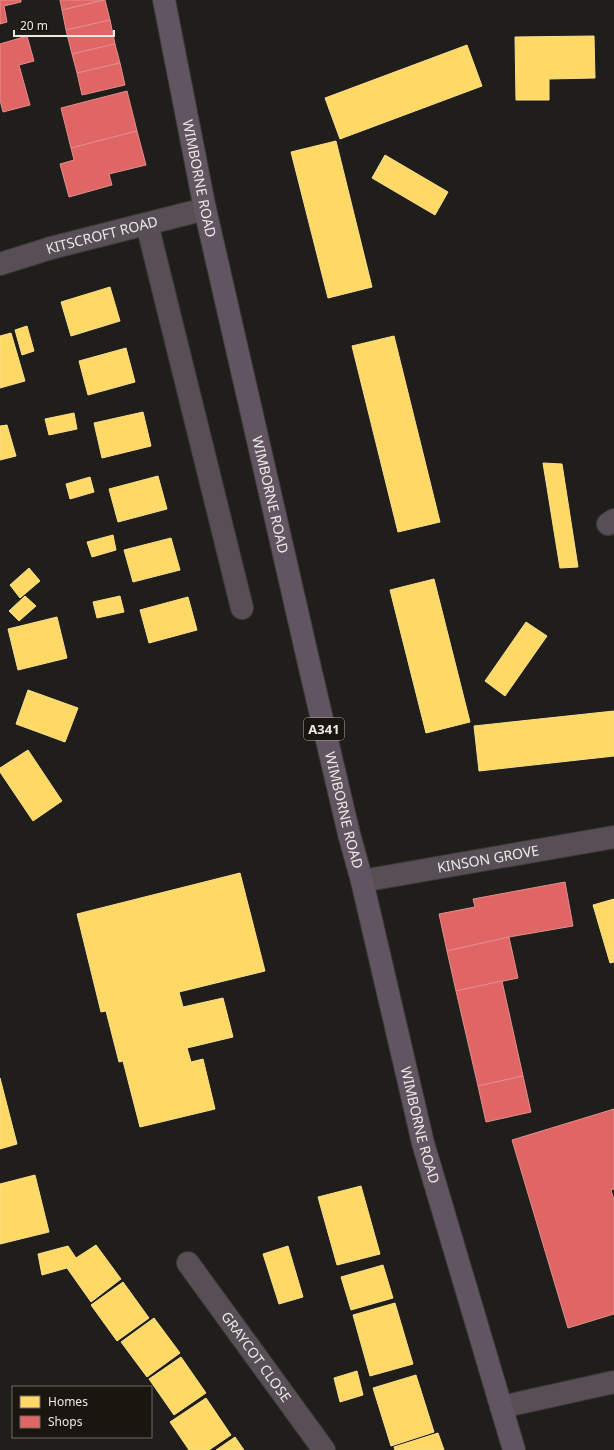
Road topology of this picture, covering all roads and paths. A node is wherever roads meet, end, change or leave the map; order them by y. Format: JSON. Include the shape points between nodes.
{"nodes":[{"id":1,"x":164,"y":0,"type":"edge"},
{"id":2,"x":205,"y":209,"type":"junction"},
{"id":3,"x":147,"y":224,"type":"junction"},
{"id":4,"x":0,"y":264,"type":"edge"},
{"id":5,"x":242,"y":608,"type":"dead end"},
{"id":6,"x":614,"y":837,"type":"edge"},
{"id":7,"x":362,"y":881,"type":"junction"},
{"id":8,"x":188,"y":1263,"type":"dead end"},
{"id":9,"x":614,"y":1382,"type":"edge"},
{"id":10,"x":501,"y":1407,"type":"junction"},
{"id":11,"x":324,"y":1450,"type":"edge"},
{"id":12,"x":514,"y":1450,"type":"edge"}],
"edges":[{"from":1,"to":2,"type":"main road","name":"WIMBORNE ROAD","number":"A341"},
{"from":2,"to":3,"type":"street","name":"KITSCROFT ROAD"},
{"from":2,"to":7,"type":"main road","name":"WIMBORNE ROAD","number":"A341","via":[[312,676]]},
{"from":3,"to":4,"type":"street","name":"KITSCROFT ROAD","via":[[51,248]]},
{"from":3,"to":5,"type":"street"},
{"from":6,"to":7,"type":"street","name":"KINSON GROVE"},
{"from":7,"to":10,"type":"main road","name":"WIMBORNE ROAD","number":"A341","via":[[423,1143]]},
{"from":8,"to":11,"type":"street","name":"GRAYCOT CLOSE"},
{"from":9,"to":10,"type":"street"},
{"from":10,"to":12,"type":"main road","name":"WIMBORNE ROAD","number":"A341"}]}
